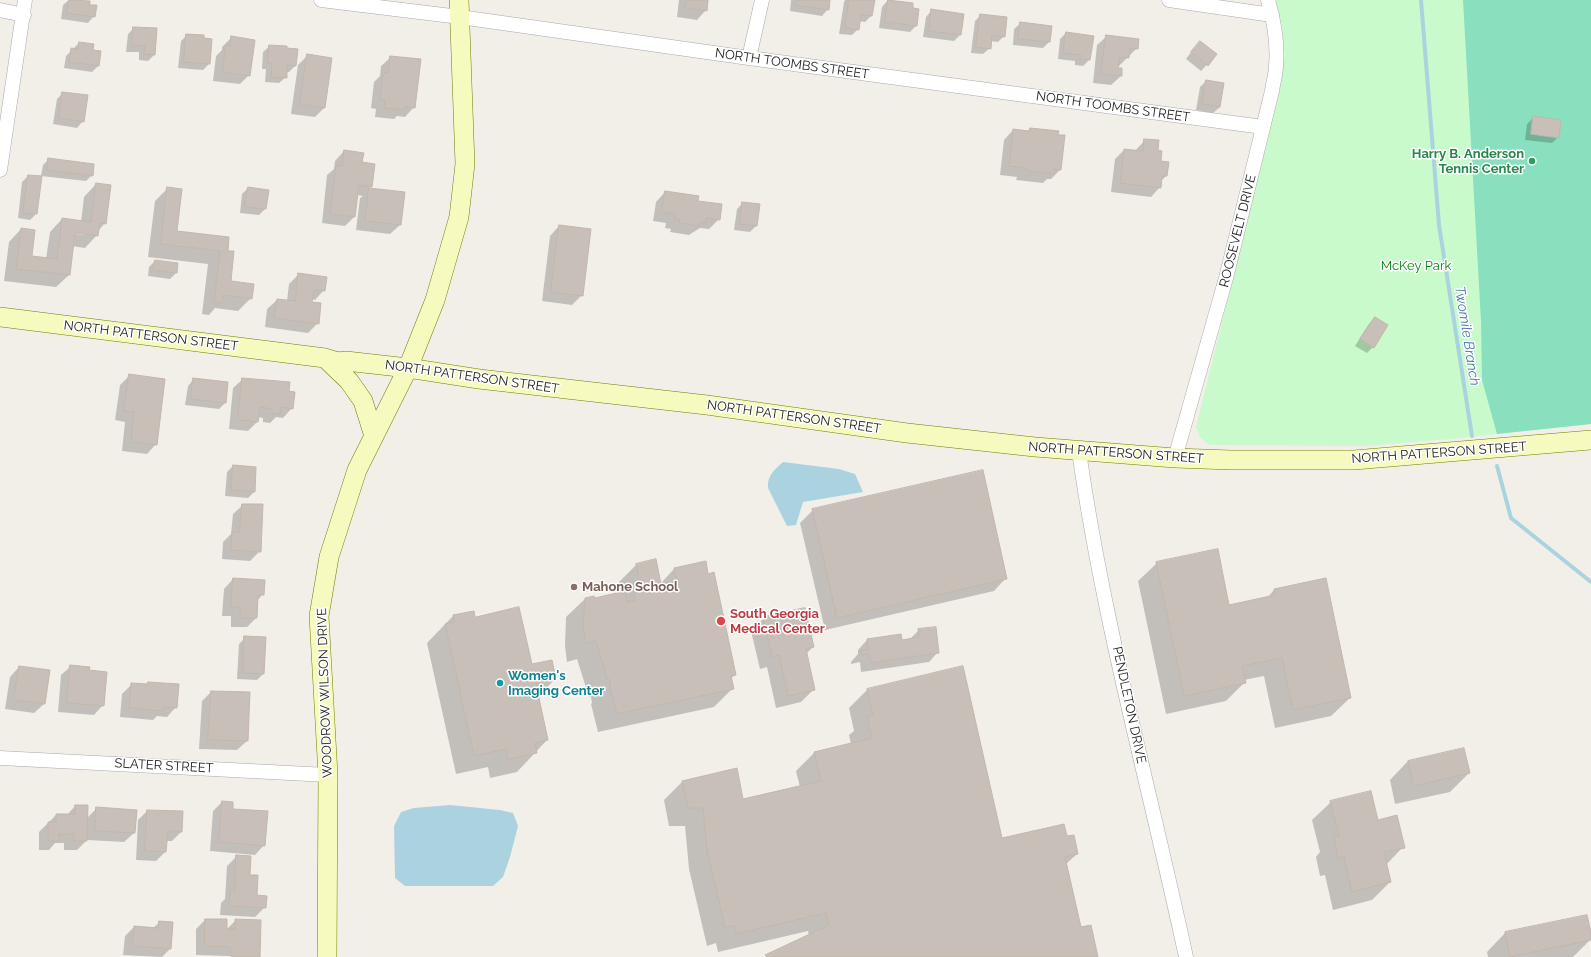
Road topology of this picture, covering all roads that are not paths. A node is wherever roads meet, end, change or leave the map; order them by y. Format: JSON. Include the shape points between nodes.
{"nodes":[{"id":1,"x":26,"y":0,"type":"edge"},
{"id":2,"x":321,"y":0,"type":"edge"},
{"id":3,"x":762,"y":0,"type":"edge"},
{"id":4,"x":1169,"y":0,"type":"edge"},
{"id":5,"x":1268,"y":0,"type":"edge"},
{"id":6,"x":459,"y":8,"type":"edge"},
{"id":7,"x":0,"y":10,"type":"edge"},
{"id":8,"x":24,"y":15,"type":"junction"},
{"id":9,"x":1272,"y":16,"type":"junction"},
{"id":10,"x":749,"y":58,"type":"junction"},
{"id":11,"x":1263,"y":127,"type":"junction"},
{"id":12,"x":0,"y":170,"type":"edge"},
{"id":13,"x":0,"y":317,"type":"edge"},
{"id":14,"x":324,"y":358,"type":"junction"},
{"id":15,"x":408,"y":368,"type":"junction"},
{"id":16,"x":374,"y":436,"type":"junction"},
{"id":17,"x":1591,"y":440,"type":"edge"},
{"id":18,"x":1079,"y":451,"type":"junction"},
{"id":19,"x":1175,"y":458,"type":"junction"},
{"id":20,"x":0,"y":758,"type":"edge"},
{"id":21,"x":328,"y":775,"type":"junction"},
{"id":22,"x":327,"y":957,"type":"edge"},
{"id":23,"x":1186,"y":957,"type":"edge"}],
"edges":[{"from":1,"to":8,"type":"street"},
{"from":2,"to":6,"type":"street","name":"NORTH TOOMBS STREET"},
{"from":3,"to":10,"type":"street"},
{"from":4,"to":9,"type":"street"},
{"from":5,"to":9,"type":"street","name":"ROOSEVELT DRIVE"},
{"from":6,"to":10,"type":"street","name":"NORTH TOOMBS STREET"},
{"from":6,"to":15,"type":"main road","name":"WOODROW WILSON DRIVE","via":[[465,164],[459,216],[435,300]]},
{"from":7,"to":8,"type":"street"},
{"from":8,"to":12,"type":"street"},
{"from":9,"to":11,"type":"street","name":"ROOSEVELT DRIVE","via":[[1276,67]]},
{"from":10,"to":11,"type":"street","name":"NORTH TOOMBS STREET"},
{"from":11,"to":19,"type":"street","name":"ROOSEVELT DRIVE","via":[[1226,278]]},
{"from":13,"to":14,"type":"main road","name":"NORTH PATTERSON STREET"},
{"from":14,"to":15,"type":"main road","name":"NORTH PATTERSON STREET","via":[[338,362],[346,360]]},
{"from":14,"to":16,"type":"main road","via":[[349,381],[363,401]]},
{"from":15,"to":16,"type":"main road","name":"WOODROW WILSON DRIVE"},
{"from":15,"to":18,"type":"main road","name":"NORTH PATTERSON STREET","via":[[907,433]]},
{"from":16,"to":21,"type":"main road","name":"WOODROW WILSON DRIVE","via":[[357,470],[329,557],[319,616]]},
{"from":17,"to":19,"type":"main road","name":"NORTH PATTERSON STREET","via":[[1354,460]]},
{"from":18,"to":19,"type":"main road","name":"NORTH PATTERSON STREET"},
{"from":18,"to":23,"type":"street","name":"PENDLETON DRIVE","via":[[1107,605]]},
{"from":20,"to":21,"type":"street","name":"SLATER STREET"},
{"from":21,"to":22,"type":"main road","name":"WOODROW WILSON DRIVE"}]}
